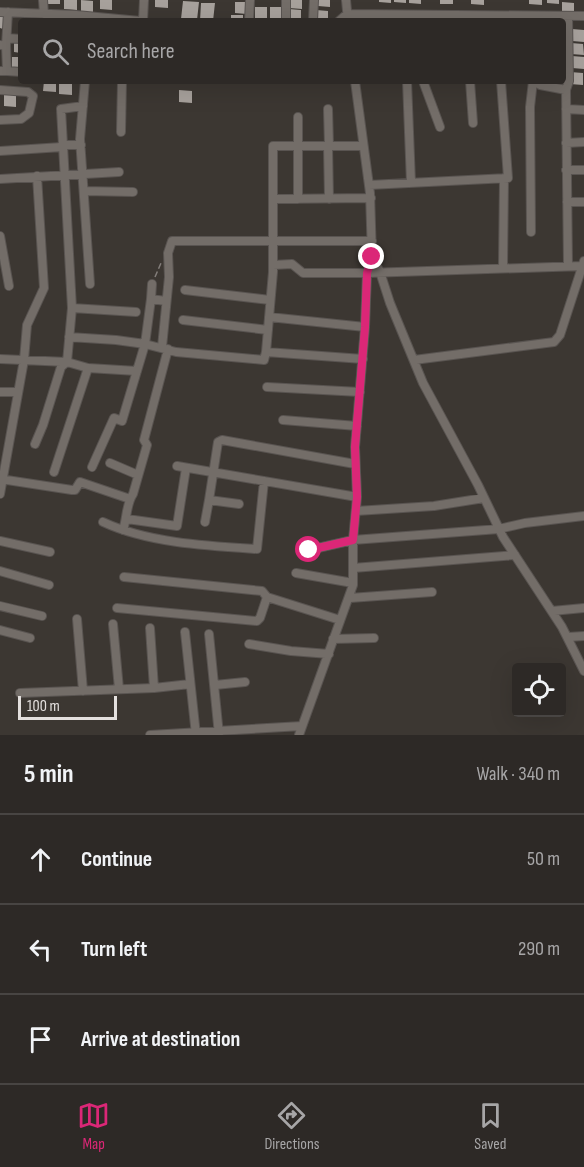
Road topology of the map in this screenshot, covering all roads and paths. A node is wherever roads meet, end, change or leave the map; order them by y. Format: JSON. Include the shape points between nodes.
{"nodes":[{"id":1,"x":43,"y":0,"type":"edge"},
{"id":2,"x":144,"y":0,"type":"edge"},
{"id":3,"x":250,"y":0,"type":"edge"},
{"id":4,"x":286,"y":0,"type":"edge"},
{"id":5,"x":314,"y":0,"type":"edge"},
{"id":6,"x":346,"y":0,"type":"edge"},
{"id":7,"x":4,"y":12,"type":"edge"},
{"id":8,"x":44,"y":14,"type":"junction"},
{"id":9,"x":568,"y":16,"type":"junction"},
{"id":10,"x":584,"y":16,"type":"edge"},
{"id":11,"x":82,"y":18,"type":"edge"},
{"id":12,"x":141,"y":18,"type":"edge"},
{"id":13,"x":249,"y":18,"type":"edge"},
{"id":14,"x":286,"y":18,"type":"edge"},
{"id":15,"x":313,"y":18,"type":"edge"},
{"id":16,"x":347,"y":18,"type":"edge"},
{"id":17,"x":402,"y":18,"type":"edge"},
{"id":18,"x":536,"y":18,"type":"edge"},
{"id":19,"x":4,"y":43,"type":"edge"},
{"id":20,"x":3,"y":71,"type":"edge"},
{"id":21,"x":18,"y":72,"type":"edge"},
{"id":22,"x":86,"y":84,"type":"edge"},
{"id":23,"x":122,"y":84,"type":"edge"},
{"id":24,"x":355,"y":84,"type":"edge"},
{"id":25,"x":407,"y":84,"type":"edge"},
{"id":26,"x":424,"y":84,"type":"edge"},
{"id":27,"x":470,"y":84,"type":"edge"},
{"id":28,"x":501,"y":84,"type":"edge"},
{"id":29,"x":533,"y":84,"type":"edge"},
{"id":30,"x":538,"y":84,"type":"edge"},
{"id":31,"x":0,"y":90,"type":"edge"},
{"id":32,"x":566,"y":90,"type":"junction"},
{"id":33,"x":83,"y":106,"type":"junction"},
{"id":34,"x":328,"y":109,"type":"dead end"},
{"id":35,"x":566,"y":109,"type":"junction"},
{"id":36,"x":584,"y":110,"type":"edge"},
{"id":37,"x":298,"y":117,"type":"dead end"},
{"id":38,"x":0,"y":120,"type":"edge"},
{"id":39,"x":473,"y":123,"type":"dead end"},
{"id":40,"x":440,"y":127,"type":"dead end"},
{"id":41,"x":121,"y":132,"type":"dead end"},
{"id":42,"x":584,"y":142,"type":"edge"},
{"id":43,"x":566,"y":143,"type":"junction"},
{"id":44,"x":81,"y":145,"type":"junction"},
{"id":45,"x":62,"y":146,"type":"junction"},
{"id":46,"x":299,"y":147,"type":"junction"},
{"id":47,"x":328,"y":147,"type":"junction"},
{"id":48,"x":363,"y":147,"type":"junction"},
{"id":49,"x":0,"y":151,"type":"edge"},
{"id":50,"x":566,"y":170,"type":"junction"},
{"id":51,"x":584,"y":170,"type":"edge"},
{"id":52,"x":119,"y":172,"type":"dead end"},
{"id":53,"x":83,"y":173,"type":"junction"},
{"id":54,"x":63,"y":174,"type":"junction"},
{"id":55,"x":37,"y":176,"type":"junction"},
{"id":56,"x":504,"y":178,"type":"junction"},
{"id":57,"x":0,"y":179,"type":"edge"},
{"id":58,"x":411,"y":183,"type":"junction"},
{"id":59,"x":369,"y":185,"type":"junction"},
{"id":60,"x":84,"y":191,"type":"junction"},
{"id":61,"x":133,"y":192,"type":"dead end"},
{"id":62,"x":371,"y":198,"type":"junction"},
{"id":63,"x":273,"y":199,"type":"junction"},
{"id":64,"x":298,"y":199,"type":"junction"},
{"id":65,"x":329,"y":199,"type":"junction"},
{"id":66,"x":567,"y":202,"type":"junction"},
{"id":67,"x":584,"y":202,"type":"edge"},
{"id":68,"x":531,"y":232,"type":"dead end"},
{"id":69,"x":0,"y":236,"type":"edge"},
{"id":70,"x":273,"y":240,"type":"junction"},
{"id":71,"x":372,"y":241,"type":"junction"},
{"id":72,"x":168,"y":253,"type":"junction"},
{"id":73,"x":372,"y":257,"type":"junction"},
{"id":74,"x":583,"y":263,"type":"edge"},
{"id":75,"x":273,"y":265,"type":"junction"},
{"id":76,"x":568,"y":266,"type":"junction"},
{"id":77,"x":504,"y":268,"type":"junction"},
{"id":78,"x":380,"y":272,"type":"junction"},
{"id":79,"x":367,"y":273,"type":"junction"},
{"id":80,"x":90,"y":284,"type":"dead end"},
{"id":81,"x":152,"y":284,"type":"joint"},
{"id":82,"x":9,"y":286,"type":"dead end"},
{"id":83,"x":184,"y":290,"type":"dead end"},
{"id":84,"x":151,"y":299,"type":"junction"},
{"id":85,"x":270,"y":300,"type":"junction"},
{"id":86,"x":166,"y":301,"type":"junction"},
{"id":87,"x":72,"y":308,"type":"junction"},
{"id":88,"x":136,"y":312,"type":"dead end"},
{"id":89,"x":269,"y":317,"type":"junction"},
{"id":90,"x":183,"y":320,"type":"dead end"},
{"id":91,"x":365,"y":327,"type":"junction"},
{"id":92,"x":268,"y":330,"type":"junction"},
{"id":93,"x":69,"y":337,"type":"junction"},
{"id":94,"x":145,"y":344,"type":"junction"},
{"id":95,"x":165,"y":348,"type":"junction"},
{"id":96,"x":266,"y":352,"type":"junction"},
{"id":97,"x":0,"y":359,"type":"edge"},
{"id":98,"x":363,"y":359,"type":"junction"},
{"id":99,"x":24,"y":360,"type":"junction"},
{"id":100,"x":414,"y":360,"type":"junction"},
{"id":101,"x":67,"y":362,"type":"junction"},
{"id":102,"x":88,"y":368,"type":"junction"},
{"id":103,"x":137,"y":371,"type":"junction"},
{"id":104,"x":267,"y":387,"type":"dead end"},
{"id":105,"x":0,"y":392,"type":"edge"},
{"id":106,"x":18,"y":392,"type":"junction"},
{"id":107,"x":360,"y":392,"type":"junction"},
{"id":108,"x":283,"y":420,"type":"dead end"},
{"id":109,"x":357,"y":426,"type":"junction"},
{"id":110,"x":35,"y":444,"type":"dead end"},
{"id":111,"x":110,"y":464,"type":"dead end"},
{"id":112,"x":356,"y":464,"type":"junction"},
{"id":113,"x":177,"y":466,"type":"dead end"},
{"id":114,"x":92,"y":467,"type":"dead end"},
{"id":115,"x":186,"y":468,"type":"junction"},
{"id":116,"x":54,"y":472,"type":"dead end"},
{"id":117,"x":212,"y":472,"type":"junction"},
{"id":118,"x":138,"y":475,"type":"junction"},
{"id":119,"x":1,"y":480,"type":"edge"},
{"id":120,"x":264,"y":481,"type":"junction"},
{"id":121,"x":0,"y":494,"type":"edge"},
{"id":122,"x":357,"y":497,"type":"junction"},
{"id":123,"x":484,"y":498,"type":"junction"},
{"id":124,"x":130,"y":499,"type":"junction"},
{"id":125,"x":208,"y":500,"type":"junction"},
{"id":126,"x":239,"y":504,"type":"dead end"},
{"id":127,"x":356,"y":511,"type":"junction"},
{"id":128,"x":584,"y":516,"type":"edge"},
{"id":129,"x":127,"y":519,"type":"junction"},
{"id":130,"x":103,"y":522,"type":"dead end"},
{"id":131,"x":205,"y":522,"type":"dead end"},
{"id":132,"x":499,"y":529,"type":"junction"},
{"id":133,"x":123,"y":530,"type":"junction"},
{"id":134,"x":353,"y":540,"type":"junction"},
{"id":135,"x":0,"y":542,"type":"edge"},
{"id":136,"x":309,"y":550,"type":"dead end"},
{"id":137,"x":50,"y":552,"type":"dead end"},
{"id":138,"x":515,"y":555,"type":"junction"},
{"id":139,"x":353,"y":567,"type":"junction"},
{"id":140,"x":0,"y":571,"type":"edge"},
{"id":141,"x":296,"y":573,"type":"dead end"},
{"id":142,"x":124,"y":577,"type":"dead end"},
{"id":143,"x":353,"y":583,"type":"junction"},
{"id":144,"x":49,"y":585,"type":"dead end"},
{"id":145,"x":432,"y":592,"type":"dead end"},
{"id":146,"x":267,"y":597,"type":"junction"},
{"id":147,"x":350,"y":598,"type":"junction"},
{"id":148,"x":0,"y":606,"type":"edge"},
{"id":149,"x":117,"y":608,"type":"dead end"},
{"id":150,"x":584,"y":608,"type":"edge"},
{"id":151,"x":552,"y":611,"type":"junction"},
{"id":152,"x":42,"y":616,"type":"dead end"},
{"id":153,"x":77,"y":619,"type":"dead end"},
{"id":154,"x":340,"y":620,"type":"junction"},
{"id":155,"x":114,"y":624,"type":"dead end"},
{"id":156,"x":150,"y":628,"type":"dead end"},
{"id":157,"x":0,"y":630,"type":"edge"},
{"id":158,"x":184,"y":632,"type":"dead end"},
{"id":159,"x":209,"y":634,"type":"dead end"},
{"id":160,"x":584,"y":636,"type":"edge"},
{"id":161,"x":30,"y":638,"type":"dead end"},
{"id":162,"x":374,"y":638,"type":"dead end"},
{"id":163,"x":568,"y":638,"type":"junction"},
{"id":164,"x":333,"y":639,"type":"junction"},
{"id":165,"x":249,"y":644,"type":"dead end"},
{"id":166,"x":328,"y":654,"type":"junction"},
{"id":167,"x":584,"y":670,"type":"edge"},
{"id":168,"x":245,"y":682,"type":"dead end"},
{"id":169,"x":190,"y":684,"type":"junction"},
{"id":170,"x":215,"y":685,"type":"junction"},
{"id":171,"x":154,"y":688,"type":"junction"},
{"id":172,"x":118,"y":689,"type":"junction"},
{"id":173,"x":83,"y":690,"type":"junction"},
{"id":174,"x":20,"y":693,"type":"dead end"},
{"id":175,"x":302,"y":726,"type":"junction"},
{"id":176,"x":218,"y":732,"type":"edge"},
{"id":177,"x":195,"y":734,"type":"edge"},
{"id":178,"x":150,"y":735,"type":"edge"},
{"id":179,"x":299,"y":735,"type":"edge"}],
"edges":[{"from":1,"to":8,"type":"street"},
{"from":2,"to":12,"type":"street"},
{"from":3,"to":13,"type":"street"},
{"from":4,"to":14,"type":"street"},
{"from":5,"to":15,"type":"street"},
{"from":6,"to":16,"type":"street"},
{"from":7,"to":8,"type":"street"},
{"from":7,"to":19,"type":"street"},
{"from":8,"to":11,"type":"street"},
{"from":9,"to":10,"type":"street"},
{"from":9,"to":18,"type":"street"},
{"from":9,"to":32,"type":"street"},
{"from":16,"to":17,"type":"street"},
{"from":17,"to":18,"type":"street"},
{"from":19,"to":20,"type":"street"},
{"from":20,"to":21,"type":"street"},
{"from":22,"to":33,"type":"street"},
{"from":23,"to":41,"type":"street"},
{"from":24,"to":48,"type":"street"},
{"from":25,"to":58,"type":"street"},
{"from":26,"to":40,"type":"street"},
{"from":27,"to":39,"type":"street"},
{"from":28,"to":56,"type":"street","via":[[508,178]]},
{"from":29,"to":68,"type":"street"},
{"from":30,"to":32,"type":"street"},
{"from":31,"to":38,"type":"street","via":[[28,92],[33,96],[29,113],[21,119]]},
{"from":32,"to":35,"type":"street"},
{"from":33,"to":44,"type":"street"},
{"from":33,"to":45,"type":"street","via":[[61,108]]},
{"from":34,"to":47,"type":"street"},
{"from":35,"to":36,"type":"street"},
{"from":35,"to":43,"type":"street"},
{"from":37,"to":46,"type":"street"},
{"from":42,"to":43,"type":"street"},
{"from":43,"to":50,"type":"street"},
{"from":44,"to":45,"type":"street"},
{"from":44,"to":53,"type":"street"},
{"from":45,"to":49,"type":"street"},
{"from":45,"to":54,"type":"street"},
{"from":46,"to":47,"type":"street"},
{"from":46,"to":63,"type":"street","via":[[273,147]]},
{"from":46,"to":64,"type":"street"},
{"from":47,"to":48,"type":"street"},
{"from":47,"to":65,"type":"street"},
{"from":48,"to":59,"type":"street"},
{"from":50,"to":51,"type":"street"},
{"from":50,"to":66,"type":"street"},
{"from":52,"to":53,"type":"street"},
{"from":53,"to":54,"type":"street"},
{"from":53,"to":60,"type":"street"},
{"from":54,"to":55,"type":"street"},
{"from":54,"to":87,"type":"street"},
{"from":55,"to":57,"type":"street"},
{"from":55,"to":99,"type":"street","via":[[44,288],[27,325]]},
{"from":56,"to":58,"type":"street"},
{"from":56,"to":77,"type":"street"},
{"from":58,"to":59,"type":"street"},
{"from":59,"to":62,"type":"street"},
{"from":60,"to":61,"type":"street"},
{"from":60,"to":80,"type":"street"},
{"from":62,"to":65,"type":"street"},
{"from":62,"to":71,"type":"street"},
{"from":63,"to":64,"type":"street"},
{"from":63,"to":70,"type":"street"},
{"from":64,"to":65,"type":"street"},
{"from":66,"to":67,"type":"street"},
{"from":66,"to":76,"type":"street"},
{"from":69,"to":82,"type":"street"},
{"from":70,"to":71,"type":"street"},
{"from":70,"to":72,"type":"street","via":[[172,241]]},
{"from":70,"to":75,"type":"street"},
{"from":71,"to":73,"type":"street"},
{"from":72,"to":81,"type":"path","via":[[157,267]]},
{"from":72,"to":86,"type":"street"},
{"from":73,"to":78,"type":"street"},
{"from":73,"to":79,"type":"street"},
{"from":74,"to":76,"type":"street"},
{"from":74,"to":100,"type":"street","via":[[560,335],[554,342]]},
{"from":75,"to":79,"type":"street","via":[[292,264],[303,273]]},
{"from":75,"to":85,"type":"street"},
{"from":76,"to":77,"type":"street"},
{"from":77,"to":78,"type":"street"},
{"from":78,"to":79,"type":"street"},
{"from":78,"to":100,"type":"street"},
{"from":79,"to":91,"type":"street"},
{"from":81,"to":84,"type":"street"},
{"from":83,"to":85,"type":"street"},
{"from":84,"to":86,"type":"street"},
{"from":84,"to":94,"type":"street"},
{"from":85,"to":89,"type":"street"},
{"from":86,"to":95,"type":"street"},
{"from":87,"to":88,"type":"street"},
{"from":87,"to":93,"type":"street"},
{"from":89,"to":91,"type":"street"},
{"from":89,"to":92,"type":"street"},
{"from":90,"to":92,"type":"street"},
{"from":91,"to":98,"type":"street"},
{"from":92,"to":96,"type":"street"},
{"from":93,"to":94,"type":"street"},
{"from":93,"to":101,"type":"street"},
{"from":94,"to":95,"type":"street"},
{"from":94,"to":103,"type":"street"},
{"from":95,"to":96,"type":"street","via":[[264,360]]},
{"from":95,"to":118,"type":"street"},
{"from":96,"to":98,"type":"street"},
{"from":97,"to":99,"type":"street"},
{"from":98,"to":107,"type":"street"},
{"from":99,"to":101,"type":"street"},
{"from":99,"to":106,"type":"street"},
{"from":100,"to":123,"type":"street"},
{"from":101,"to":102,"type":"street"},
{"from":101,"to":110,"type":"street","via":[[61,367]]},
{"from":102,"to":103,"type":"street"},
{"from":102,"to":116,"type":"street"},
{"from":103,"to":114,"type":"street","via":[[122,421],[114,418]]},
{"from":104,"to":107,"type":"street"},
{"from":105,"to":106,"type":"street"},
{"from":106,"to":119,"type":"street"},
{"from":107,"to":109,"type":"street"},
{"from":108,"to":109,"type":"street"},
{"from":109,"to":112,"type":"street"},
{"from":111,"to":118,"type":"street"},
{"from":112,"to":117,"type":"street","via":[[222,440],[218,442]]},
{"from":112,"to":122,"type":"street"},
{"from":113,"to":115,"type":"street"},
{"from":115,"to":117,"type":"street"},
{"from":115,"to":129,"type":"street","via":[[177,526]]},
{"from":117,"to":120,"type":"street"},
{"from":117,"to":125,"type":"street"},
{"from":118,"to":124,"type":"street"},
{"from":119,"to":121,"type":"street"},
{"from":119,"to":124,"type":"street","via":[[72,490],[80,482]]},
{"from":120,"to":122,"type":"street"},
{"from":120,"to":133,"type":"street","via":[[257,549],[194,544]]},
{"from":122,"to":127,"type":"street"},
{"from":123,"to":127,"type":"street"},
{"from":123,"to":132,"type":"street"},
{"from":124,"to":129,"type":"street"},
{"from":125,"to":126,"type":"street"},
{"from":125,"to":131,"type":"street"},
{"from":127,"to":134,"type":"street"},
{"from":128,"to":132,"type":"street"},
{"from":129,"to":133,"type":"street"},
{"from":130,"to":133,"type":"street"},
{"from":132,"to":134,"type":"street"},
{"from":132,"to":138,"type":"street"},
{"from":134,"to":136,"type":"street"},
{"from":134,"to":139,"type":"street"},
{"from":135,"to":137,"type":"street"},
{"from":138,"to":139,"type":"street"},
{"from":138,"to":151,"type":"street"},
{"from":139,"to":143,"type":"street"},
{"from":140,"to":144,"type":"street"},
{"from":141,"to":143,"type":"street"},
{"from":142,"to":146,"type":"street","via":[[262,591]]},
{"from":143,"to":147,"type":"street"},
{"from":145,"to":147,"type":"street"},
{"from":146,"to":149,"type":"street","via":[[257,621]]},
{"from":146,"to":154,"type":"street"},
{"from":147,"to":154,"type":"street"},
{"from":148,"to":152,"type":"street"},
{"from":150,"to":151,"type":"street"},
{"from":151,"to":163,"type":"street"},
{"from":153,"to":173,"type":"street"},
{"from":154,"to":164,"type":"street"},
{"from":155,"to":172,"type":"street"},
{"from":156,"to":171,"type":"street"},
{"from":157,"to":161,"type":"street"},
{"from":158,"to":169,"type":"street"},
{"from":159,"to":170,"type":"street"},
{"from":160,"to":163,"type":"street"},
{"from":162,"to":164,"type":"street"},
{"from":163,"to":167,"type":"street"},
{"from":164,"to":166,"type":"street"},
{"from":165,"to":166,"type":"street"},
{"from":166,"to":175,"type":"street"},
{"from":168,"to":170,"type":"street"},
{"from":169,"to":171,"type":"street"},
{"from":169,"to":177,"type":"street"},
{"from":170,"to":176,"type":"street"},
{"from":171,"to":172,"type":"street"},
{"from":172,"to":173,"type":"street"},
{"from":173,"to":174,"type":"street"},
{"from":175,"to":176,"type":"street"},
{"from":175,"to":179,"type":"street"},
{"from":176,"to":177,"type":"street"},
{"from":177,"to":178,"type":"street"}]}
